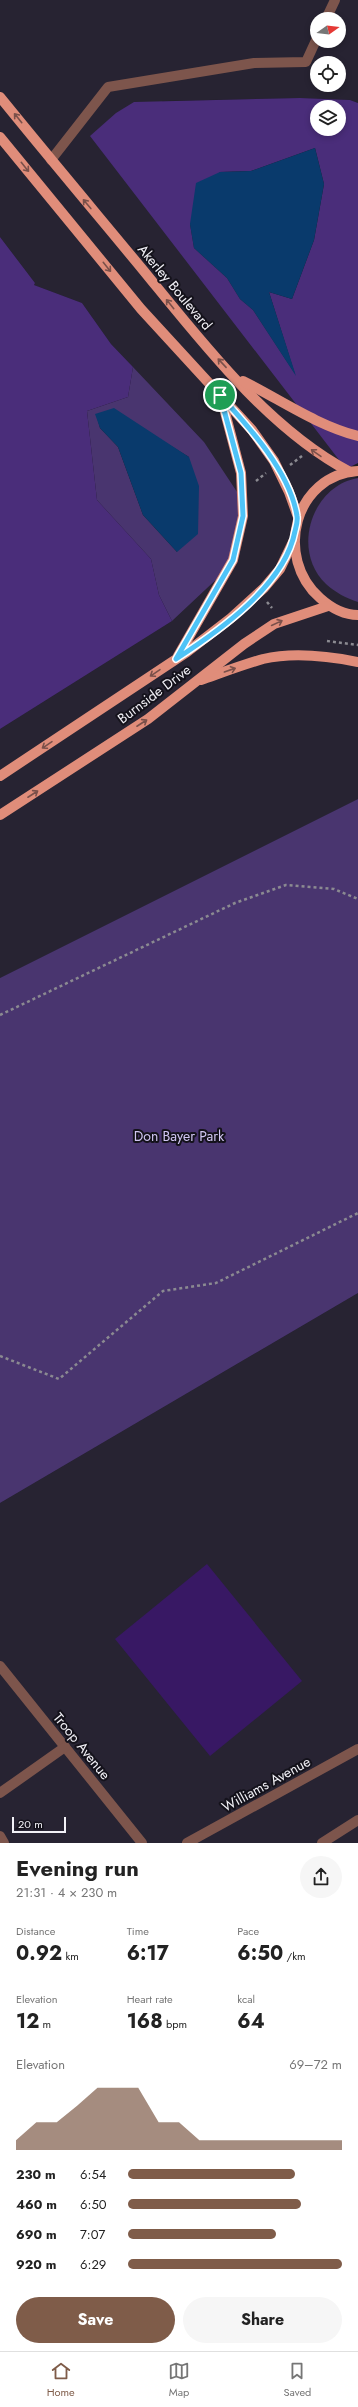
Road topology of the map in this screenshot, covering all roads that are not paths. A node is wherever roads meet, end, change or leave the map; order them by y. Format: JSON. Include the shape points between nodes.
{"nodes":[{"id":1,"x":335,"y":0,"type":"edge"},
{"id":2,"x":329,"y":12,"type":"edge"},
{"id":3,"x":312,"y":48,"type":"edge"},
{"id":4,"x":0,"y":97,"type":"edge"},
{"id":5,"x":0,"y":137,"type":"edge"},
{"id":6,"x":51,"y":160,"type":"junction"},
{"id":7,"x":236,"y":377,"type":"junction"},
{"id":8,"x":220,"y":395,"type":"junction"},
{"id":9,"x":358,"y":436,"type":"edge"},
{"id":10,"x":354,"y":472,"type":"edge"},
{"id":11,"x":298,"y":517,"type":"junction"},
{"id":12,"x":293,"y":542,"type":"junction"},
{"id":13,"x":328,"y":606,"type":"junction"},
{"id":14,"x":356,"y":616,"type":"edge"},
{"id":15,"x":176,"y":659,"type":"junction"},
{"id":16,"x":358,"y":662,"type":"edge"},
{"id":17,"x":193,"y":683,"type":"junction"},
{"id":18,"x":0,"y":776,"type":"edge"},
{"id":19,"x":0,"y":815,"type":"edge"},
{"id":20,"x":0,"y":1666,"type":"edge"},
{"id":21,"x":65,"y":1747,"type":"junction"},
{"id":22,"x":358,"y":1749,"type":"edge"},
{"id":23,"x":0,"y":1794,"type":"edge"},
{"id":24,"x":358,"y":1820,"type":"edge"},
{"id":25,"x":0,"y":1836,"type":"edge"},
{"id":26,"x":4,"y":1843,"type":"edge"},
{"id":27,"x":142,"y":1843,"type":"edge"},
{"id":28,"x":187,"y":1843,"type":"edge"},
{"id":29,"x":322,"y":1843,"type":"edge"}],
"edges":[{"from":1,"to":2,"type":"street"},
{"from":3,"to":6,"type":"street","via":[[306,62],[254,63],[108,87]]},
{"from":6,"to":4,"type":"main road","name":"Akerley Boulevard","one_way":true},
{"from":5,"to":8,"type":"main road","one_way":true,"via":[[142,309]]},
{"from":7,"to":6,"type":"main road","name":"Akerley Boulevard","one_way":true,"via":[[195,334]]},
{"from":7,"to":9,"type":"main road","via":[[316,421],[338,431]]},
{"from":10,"to":7,"type":"main road","name":"Akerley Boulevard","one_way":true,"via":[[323,458],[301,442]]},
{"from":8,"to":11,"type":"main road","via":[[252,430],[274,461]]},
{"from":8,"to":15,"type":"main road","via":[[241,473],[243,516],[233,560]]},
{"from":10,"to":11,"type":"main road","via":[[328,481],[311,496]]},
{"from":11,"to":12,"type":"main road"},
{"from":12,"to":13,"type":"main road","via":[[297,567],[310,589]]},
{"from":12,"to":15,"type":"main road","name":"Burnside Drive","via":[[280,569],[264,588],[231,618]]},
{"from":13,"to":14,"type":"main road"},
{"from":17,"to":13,"type":"main road","name":"Burnside Drive","one_way":true,"via":[[274,624]]},
{"from":15,"to":18,"type":"main road","name":"Burnside Drive","one_way":true},
{"from":17,"to":16,"type":"main road","one_way":true,"via":[[264,659],[297,656],[334,657]]},
{"from":19,"to":17,"type":"main road","name":"Burnside Drive","one_way":true,"via":[[148,719]]},
{"from":20,"to":21,"type":"street","name":"Troop Avenue"},
{"from":21,"to":23,"type":"street"},
{"from":21,"to":27,"type":"street","name":"Troop Avenue"},
{"from":22,"to":28,"type":"street","name":"Williams Avenue"},
{"from":24,"to":29,"type":"street"},
{"from":25,"to":26,"type":"street"}]}
